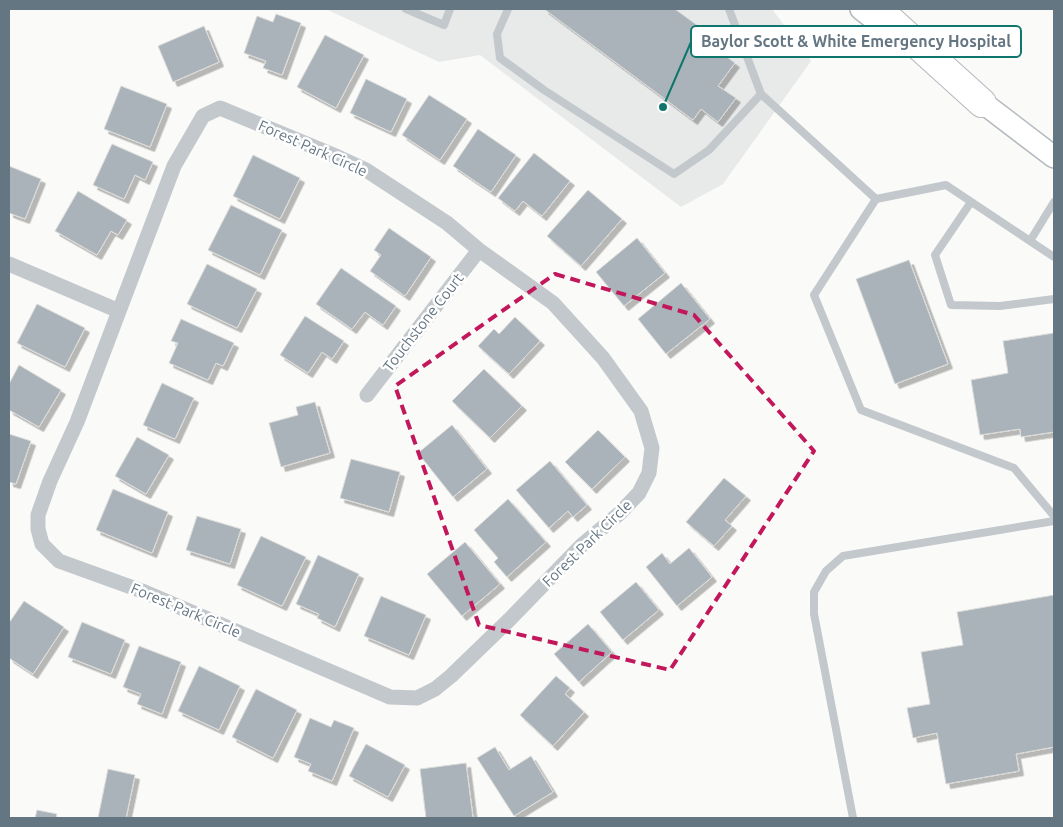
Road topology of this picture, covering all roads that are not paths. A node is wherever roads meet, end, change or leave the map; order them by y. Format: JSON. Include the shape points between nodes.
{"nodes":[{"id":1,"x":406,"y":9,"type":"edge"},
{"id":2,"x":450,"y":9,"type":"edge"},
{"id":3,"x":508,"y":9,"type":"edge"},
{"id":4,"x":729,"y":9,"type":"edge"},
{"id":5,"x":861,"y":9,"type":"edge"},
{"id":6,"x":878,"y":9,"type":"edge"},
{"id":7,"x":762,"y":94,"type":"junction"},
{"id":8,"x":982,"y":103,"type":"junction"},
{"id":9,"x":1054,"y":157,"type":"edge"},
{"id":10,"x":876,"y":199,"type":"junction"},
{"id":11,"x":971,"y":202,"type":"junction"},
{"id":12,"x":1054,"y":202,"type":"edge"},
{"id":13,"x":1030,"y":241,"type":"junction"},
{"id":14,"x":479,"y":250,"type":"junction"},
{"id":15,"x":1054,"y":257,"type":"edge"},
{"id":16,"x":9,"y":264,"type":"edge"},
{"id":17,"x":1054,"y":299,"type":"edge"},
{"id":18,"x":119,"y":311,"type":"junction"},
{"id":19,"x":367,"y":395,"type":"dead end"},
{"id":20,"x":1054,"y":516,"type":"edge"},
{"id":21,"x":1054,"y":521,"type":"edge"},
{"id":22,"x":853,"y":818,"type":"edge"}],
"edges":[{"from":1,"to":2,"type":"lane","via":[[444,25]]},
{"from":3,"to":7,"type":"lane","via":[[497,34],[500,58],[674,174],[709,150]]},
{"from":4,"to":7,"type":"lane"},
{"from":5,"to":8,"type":"main road"},
{"from":6,"to":8,"type":"highway"},
{"from":7,"to":10,"type":"lane"},
{"from":8,"to":9,"type":"main road"},
{"from":10,"to":11,"type":"lane","via":[[946,185]]},
{"from":10,"to":20,"type":"lane","via":[[814,295],[861,410],[1014,468]]},
{"from":11,"to":13,"type":"lane"},
{"from":11,"to":17,"type":"lane","via":[[935,255],[951,305],[1000,306]]},
{"from":12,"to":13,"type":"lane"},
{"from":13,"to":15,"type":"lane"},
{"from":14,"to":18,"type":"street","name":"Forest Park Circle","via":[[447,223],[366,170],[220,108],[203,116],[174,166]]},
{"from":14,"to":18,"type":"street","name":"Forest Park Circle","via":[[554,303],[603,358],[641,411],[652,448],[649,473],[639,493],[620,513],[582,545],[451,676],[417,698],[390,697],[142,591],[59,561],[42,544],[38,515]]},
{"from":14,"to":19,"type":"street","name":"Touchstone Court"},
{"from":16,"to":18,"type":"street"},
{"from":21,"to":22,"type":"lane","via":[[843,556],[826,571],[814,592],[814,614]]}]}
